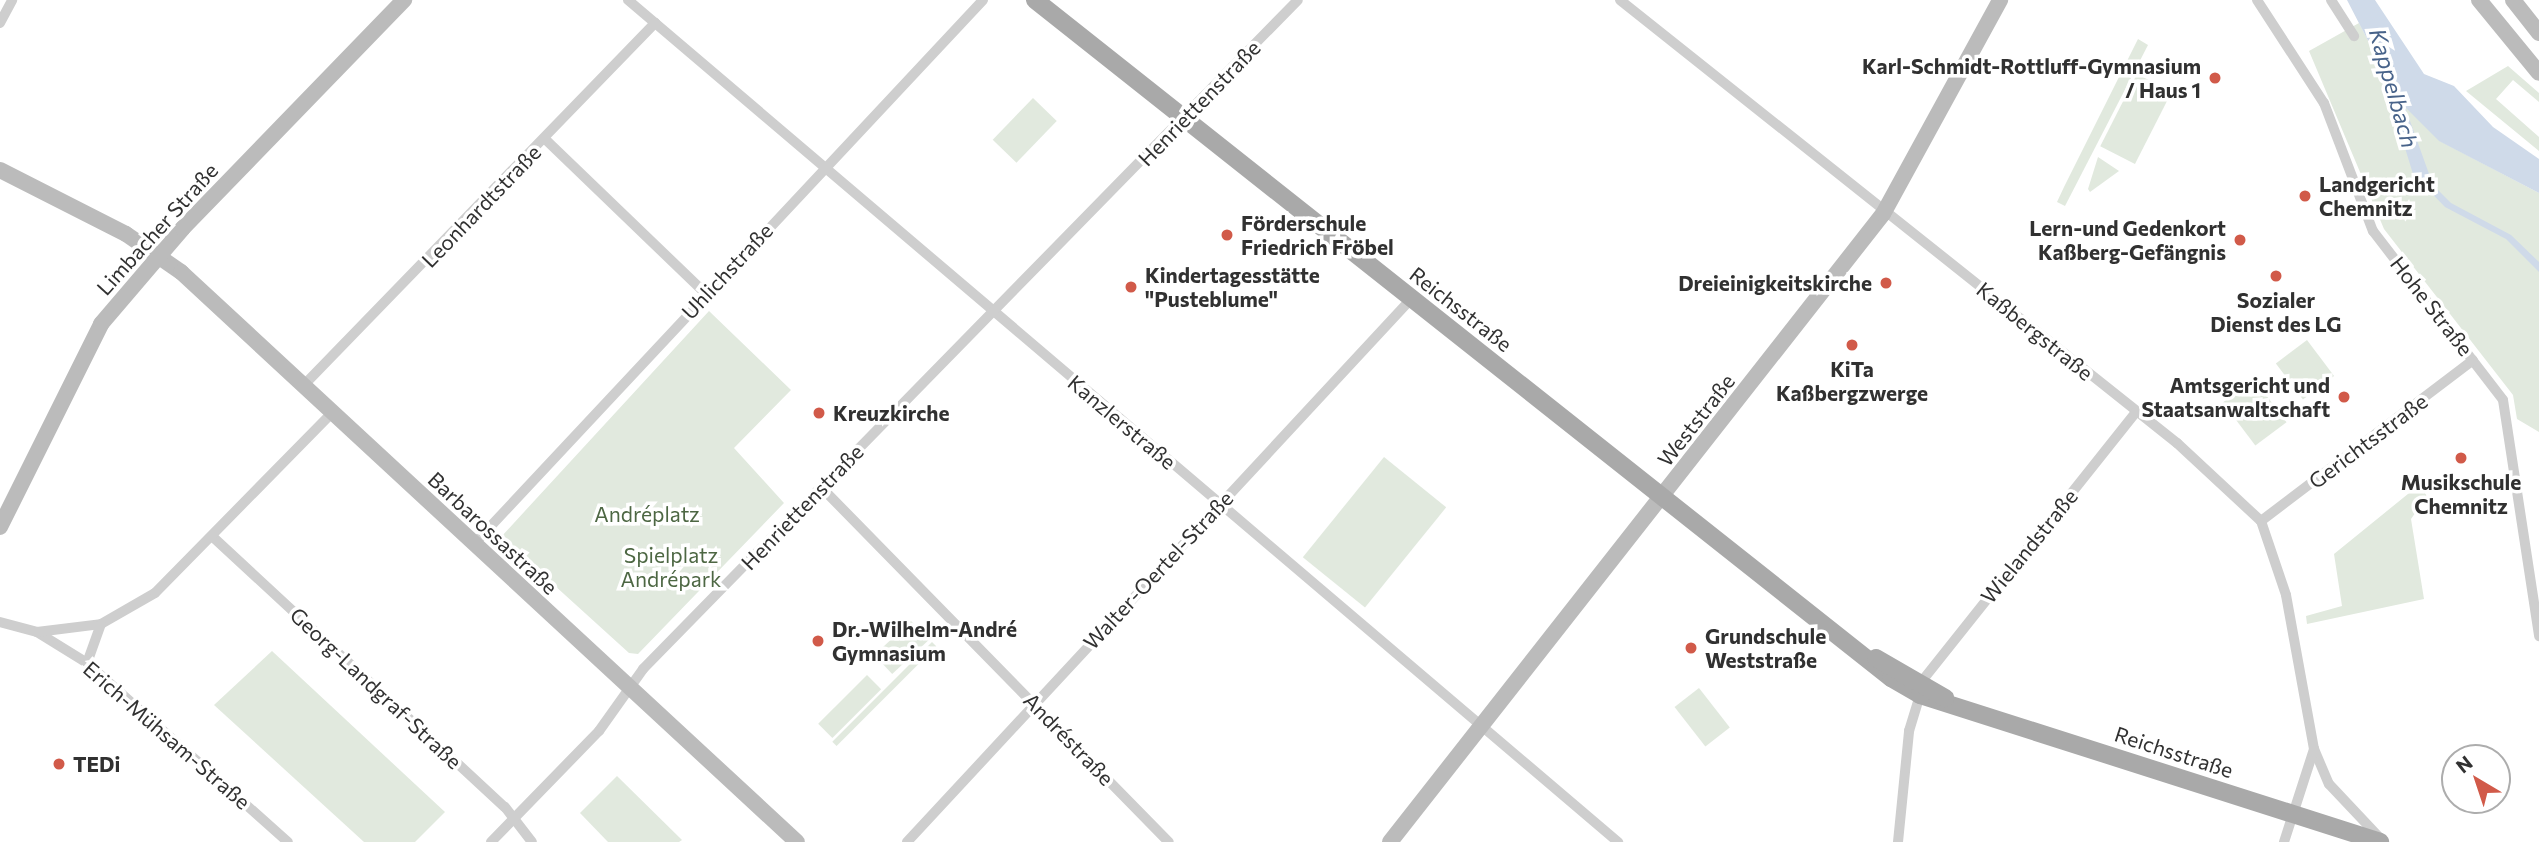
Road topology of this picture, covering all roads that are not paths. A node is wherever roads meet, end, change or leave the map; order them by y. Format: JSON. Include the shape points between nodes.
{"nodes":[{"id":1,"x":12,"y":0,"type":"edge"},
{"id":2,"x":404,"y":0,"type":"edge"},
{"id":3,"x":628,"y":0,"type":"edge"},
{"id":4,"x":983,"y":0,"type":"edge"},
{"id":5,"x":1035,"y":0,"type":"edge"},
{"id":6,"x":1298,"y":0,"type":"edge"},
{"id":7,"x":1620,"y":0,"type":"edge"},
{"id":8,"x":2000,"y":0,"type":"edge"},
{"id":9,"x":2257,"y":0,"type":"edge"},
{"id":10,"x":2331,"y":0,"type":"edge"},
{"id":11,"x":2479,"y":0,"type":"edge"},
{"id":12,"x":2513,"y":0,"type":"edge"},
{"id":13,"x":0,"y":23,"type":"edge"},
{"id":14,"x":656,"y":23,"type":"junction"},
{"id":15,"x":2539,"y":33,"type":"edge"},
{"id":16,"x":2354,"y":36,"type":"dead end"},
{"id":17,"x":2539,"y":73,"type":"edge"},
{"id":18,"x":1184,"y":119,"type":"junction"},
{"id":19,"x":545,"y":139,"type":"junction"},
{"id":20,"x":825,"y":168,"type":"junction"},
{"id":21,"x":0,"y":170,"type":"edge"},
{"id":22,"x":1883,"y":214,"type":"junction"},
{"id":23,"x":158,"y":256,"type":"junction"},
{"id":24,"x":706,"y":294,"type":"junction"},
{"id":25,"x":1410,"y":299,"type":"junction"},
{"id":26,"x":993,"y":312,"type":"junction"},
{"id":27,"x":2473,"y":359,"type":"junction"},
{"id":28,"x":303,"y":386,"type":"junction"},
{"id":29,"x":2136,"y":412,"type":"junction"},
{"id":30,"x":332,"y":413,"type":"junction"},
{"id":31,"x":821,"y":487,"type":"junction"},
{"id":32,"x":1664,"y":495,"type":"junction"},
{"id":33,"x":1220,"y":505,"type":"junction"},
{"id":34,"x":2262,"y":521,"type":"junction"},
{"id":35,"x":0,"y":527,"type":"edge"},
{"id":36,"x":215,"y":538,"type":"junction"},
{"id":37,"x":474,"y":544,"type":"junction"},
{"id":38,"x":0,"y":622,"type":"edge"},
{"id":39,"x":101,"y":624,"type":"junction"},
{"id":40,"x":37,"y":632,"type":"junction"},
{"id":41,"x":2539,"y":636,"type":"edge"},
{"id":42,"x":87,"y":663,"type":"junction"},
{"id":43,"x":1921,"y":688,"type":"junction"},
{"id":44,"x":630,"y":689,"type":"junction"},
{"id":45,"x":1034,"y":702,"type":"junction"},
{"id":46,"x":1480,"y":726,"type":"junction"},
{"id":47,"x":2314,"y":749,"type":"junction"},
{"id":48,"x":2293,"y":815,"type":"junction"},
{"id":49,"x":513,"y":819,"type":"junction"},
{"id":50,"x":288,"y":842,"type":"edge"},
{"id":51,"x":491,"y":842,"type":"edge"},
{"id":52,"x":532,"y":842,"type":"edge"},
{"id":53,"x":797,"y":842,"type":"edge"},
{"id":54,"x":907,"y":842,"type":"edge"},
{"id":55,"x":1169,"y":842,"type":"edge"},
{"id":56,"x":1390,"y":842,"type":"edge"},
{"id":57,"x":1618,"y":842,"type":"edge"},
{"id":58,"x":1899,"y":842,"type":"edge"},
{"id":59,"x":2284,"y":842,"type":"edge"},
{"id":60,"x":2382,"y":842,"type":"edge"}],
"edges":[{"from":1,"to":13,"type":"street"},
{"from":2,"to":23,"type":"street","name":"Limbacher Straße"},
{"from":3,"to":14,"type":"street","name":"Kanzlerstraße"},
{"from":4,"to":20,"type":"street","name":"Uhlichstraße"},
{"from":5,"to":18,"type":"main road","name":"Reichsstraße"},
{"from":6,"to":18,"type":"street","name":"Henriettenstraße"},
{"from":7,"to":22,"type":"street","name":"Kaßbergstraße"},
{"from":8,"to":22,"type":"street","name":"Weststraße"},
{"from":9,"to":27,"type":"street","name":"Hohe Straße","via":[[2324,103],[2373,231]]},
{"from":10,"to":16,"type":"street"},
{"from":11,"to":17,"type":"street"},
{"from":12,"to":15,"type":"street"},
{"from":14,"to":19,"type":"street","name":"Leonhardtstraße"},
{"from":14,"to":20,"type":"street","name":"Kanzlerstraße"},
{"from":18,"to":25,"type":"main road","name":"Reichsstraße"},
{"from":18,"to":26,"type":"street","name":"Henriettenstraße"},
{"from":19,"to":24,"type":"street"},
{"from":19,"to":28,"type":"street","name":"Leonhardtstraße"},
{"from":20,"to":24,"type":"street","name":"Uhlichstraße"},
{"from":20,"to":26,"type":"street","name":"Kanzlerstraße"},
{"from":21,"to":23,"type":"street","name":"Barbarossastraße"},
{"from":22,"to":29,"type":"street","name":"Kaßbergstraße"},
{"from":22,"to":32,"type":"street","name":"Weststraße"},
{"from":23,"to":28,"type":"street","name":"Barbarossastraße"},
{"from":23,"to":35,"type":"street","name":"Limbacher Straße","via":[[88,345]]},
{"from":24,"to":37,"type":"street","name":"Uhlichstraße"},
{"from":25,"to":32,"type":"main road","name":"Reichsstraße"},
{"from":25,"to":33,"type":"street","name":"Walter-Oertel-Straße"},
{"from":26,"to":31,"type":"street","name":"Henriettenstraße"},
{"from":26,"to":33,"type":"street","name":"Kanzlerstraße"},
{"from":27,"to":34,"type":"street","name":"Gerichtsstraße"},
{"from":27,"to":41,"type":"street","name":"Hohe Straße","via":[[2503,400]]},
{"from":28,"to":30,"type":"street","name":"Barbarossastraße"},
{"from":29,"to":34,"type":"street","name":"Kaßbergstraße"},
{"from":29,"to":43,"type":"street","name":"Wielandstraße"},
{"from":30,"to":36,"type":"street"},
{"from":30,"to":37,"type":"street","name":"Barbarossastraße"},
{"from":31,"to":44,"type":"street","name":"Henriettenstraße"},
{"from":31,"to":45,"type":"street","name":"Andréstraße"},
{"from":32,"to":43,"type":"main road","name":"Reichsstraße","via":[[1861,653]]},
{"from":32,"to":46,"type":"street","name":"Weststraße"},
{"from":33,"to":45,"type":"street","name":"Walter-Oertel-Straße"},
{"from":33,"to":46,"type":"street","name":"Kanzlerstraße"},
{"from":34,"to":47,"type":"street","via":[[2286,596]]},
{"from":36,"to":39,"type":"street","via":[[155,593]]},
{"from":36,"to":49,"type":"street","name":"Georg-Landgraf-Straße"},
{"from":37,"to":44,"type":"street","name":"Barbarossastraße"},
{"from":38,"to":40,"type":"street","name":"Erich-Mühsam-Straße"},
{"from":39,"to":40,"type":"street"},
{"from":39,"to":42,"type":"street"},
{"from":40,"to":42,"type":"street","name":"Erich-Mühsam-Straße"},
{"from":42,"to":50,"type":"street","name":"Erich-Mühsam-Straße"},
{"from":43,"to":48,"type":"main road","name":"Reichsstraße","via":[[1954,704]]},
{"from":43,"to":58,"type":"street","via":[[1909,731]]},
{"from":44,"to":49,"type":"street","name":"Henriettenstraße","via":[[599,731]]},
{"from":44,"to":53,"type":"street","name":"Barbarossastraße"},
{"from":45,"to":54,"type":"street","name":"Walter-Oertel-Straße"},
{"from":45,"to":55,"type":"street","name":"Andréstraße"},
{"from":46,"to":56,"type":"street","name":"Weststraße"},
{"from":46,"to":57,"type":"street","name":"Kanzlerstraße"},
{"from":47,"to":48,"type":"street"},
{"from":47,"to":60,"type":"street","via":[[2342,802]]},
{"from":48,"to":59,"type":"street"},
{"from":48,"to":60,"type":"main road","name":"Reichsstraße"},
{"from":49,"to":51,"type":"street","name":"Henriettenstraße"},
{"from":49,"to":52,"type":"street","name":"Georg-Landgraf-Straße"}]}
